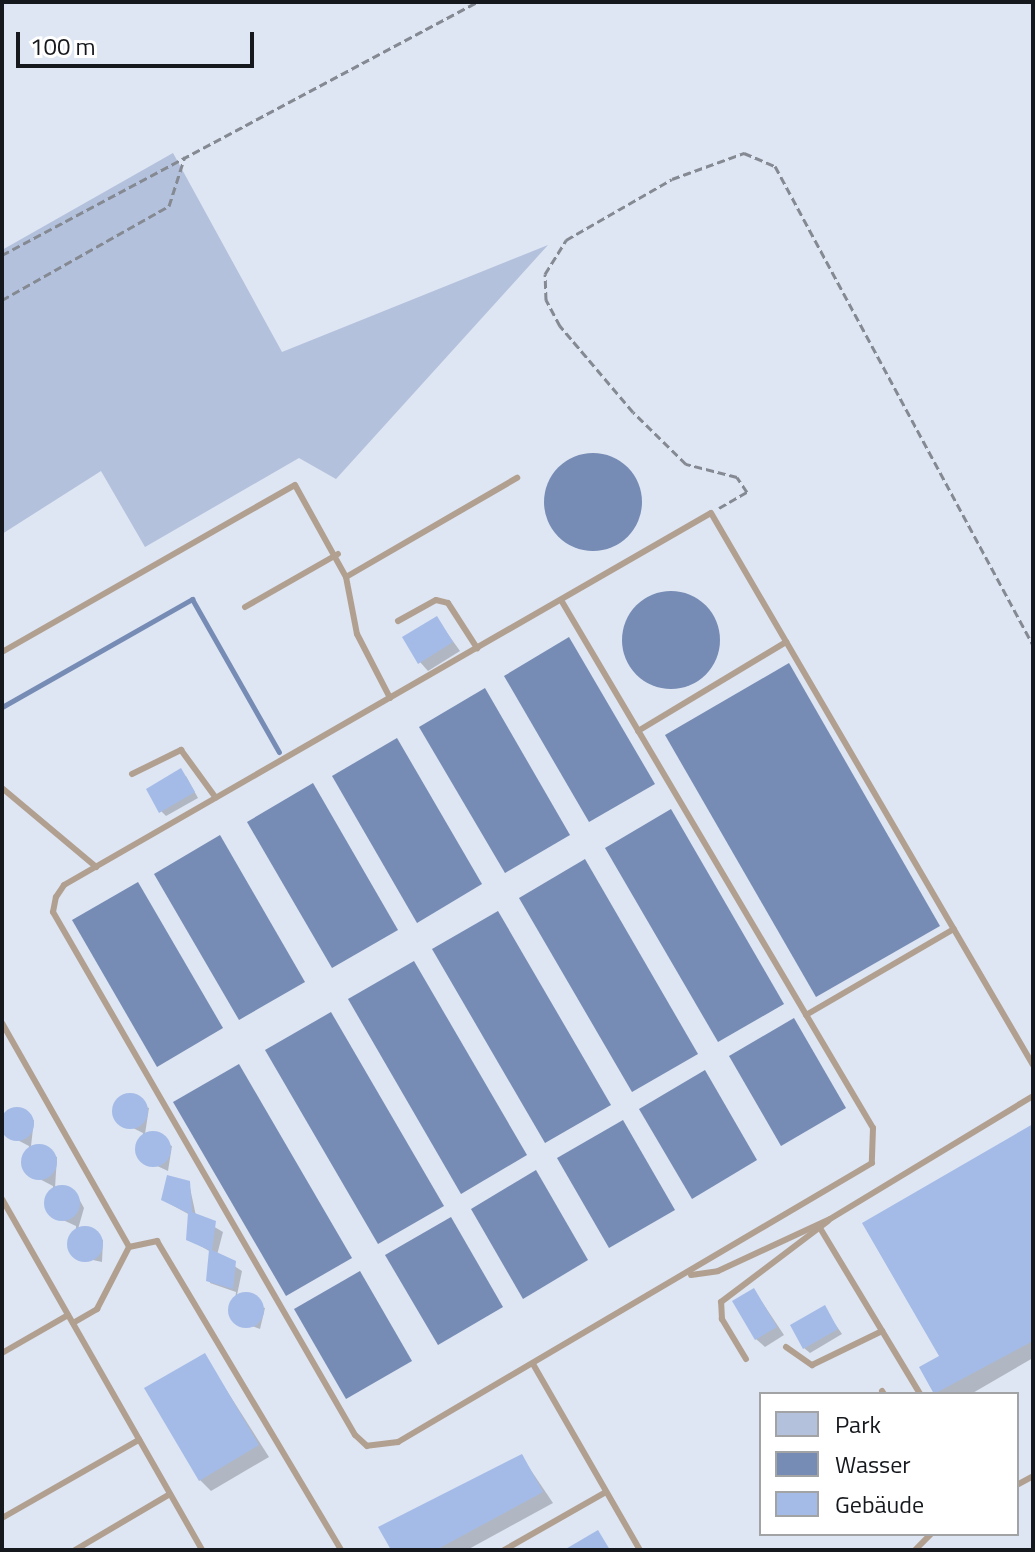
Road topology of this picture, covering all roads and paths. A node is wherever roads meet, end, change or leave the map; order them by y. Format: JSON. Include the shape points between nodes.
{"nodes":[{"id":1,"x":477,"y":2,"type":"edge"},
{"id":2,"x":185,"y":154,"type":"junction"},
{"id":3,"x":2,"y":255,"type":"edge"},
{"id":4,"x":2,"y":300,"type":"edge"},
{"id":5,"x":517,"y":478,"type":"dead end"},
{"id":6,"x":711,"y":513,"type":"junction"},
{"id":7,"x":338,"y":554,"type":"junction"},
{"id":8,"x":346,"y":577,"type":"junction"},
{"id":9,"x":561,"y":600,"type":"junction"},
{"id":10,"x":245,"y":607,"type":"dead end"},
{"id":11,"x":398,"y":621,"type":"dead end"},
{"id":12,"x":786,"y":642,"type":"junction"},
{"id":13,"x":1033,"y":645,"type":"edge"},
{"id":14,"x":477,"y":648,"type":"junction"},
{"id":15,"x":2,"y":652,"type":"edge"},
{"id":16,"x":390,"y":698,"type":"junction"},
{"id":17,"x":638,"y":731,"type":"junction"},
{"id":18,"x":132,"y":774,"type":"dead end"},
{"id":19,"x":2,"y":788,"type":"edge"},
{"id":20,"x":216,"y":798,"type":"junction"},
{"id":21,"x":96,"y":867,"type":"junction"},
{"id":22,"x":954,"y":929,"type":"junction"},
{"id":23,"x":806,"y":1015,"type":"junction"},
{"id":24,"x":2,"y":1023,"type":"edge"},
{"id":25,"x":1033,"y":1065,"type":"edge"},
{"id":26,"x":1033,"y":1096,"type":"edge"},
{"id":27,"x":2,"y":1199,"type":"edge"},
{"id":28,"x":830,"y":1219,"type":"junction"},
{"id":29,"x":820,"y":1228,"type":"junction"},
{"id":30,"x":129,"y":1247,"type":"junction"},
{"id":31,"x":687,"y":1275,"type":"junction"},
{"id":32,"x":68,"y":1315,"type":"junction"},
{"id":33,"x":73,"y":1323,"type":"junction"},
{"id":34,"x":882,"y":1331,"type":"junction"},
{"id":35,"x":786,"y":1347,"type":"dead end"},
{"id":36,"x":2,"y":1353,"type":"edge"},
{"id":37,"x":746,"y":1359,"type":"dead end"},
{"id":38,"x":533,"y":1364,"type":"junction"},
{"id":39,"x":919,"y":1392,"type":"edge"},
{"id":40,"x":139,"y":1440,"type":"junction"},
{"id":41,"x":606,"y":1492,"type":"junction"},
{"id":42,"x":170,"y":1494,"type":"junction"},
{"id":43,"x":2,"y":1518,"type":"edge"},
{"id":44,"x":75,"y":1550,"type":"edge"},
{"id":45,"x":202,"y":1550,"type":"edge"},
{"id":46,"x":341,"y":1550,"type":"edge"},
{"id":47,"x":504,"y":1550,"type":"edge"},
{"id":48,"x":640,"y":1550,"type":"edge"}],
"edges":[{"from":1,"to":2,"type":"path"},
{"from":2,"to":3,"type":"path"},
{"from":2,"to":4,"type":"path","via":[[169,206]]},
{"from":5,"to":8,"type":"lane"},
{"from":6,"to":9,"type":"lane"},
{"from":6,"to":12,"type":"lane"},
{"from":6,"to":13,"type":"path","via":[[747,492],[737,477],[686,464],[633,412],[560,326],[546,300],[545,274],[566,240],[672,179],[744,153],[775,166]]},
{"from":7,"to":8,"type":"lane"},
{"from":7,"to":10,"type":"lane"},
{"from":7,"to":15,"type":"lane","via":[[295,485]]},
{"from":8,"to":16,"type":"lane","via":[[357,634]]},
{"from":9,"to":14,"type":"lane"},
{"from":9,"to":17,"type":"lane"},
{"from":11,"to":14,"type":"lane","via":[[436,600],[448,603]]},
{"from":12,"to":17,"type":"lane"},
{"from":12,"to":22,"type":"lane"},
{"from":14,"to":16,"type":"lane"},
{"from":16,"to":20,"type":"lane"},
{"from":17,"to":23,"type":"lane"},
{"from":18,"to":20,"type":"lane","via":[[181,750]]},
{"from":19,"to":21,"type":"lane"},
{"from":20,"to":21,"type":"lane"},
{"from":21,"to":38,"type":"lane","via":[[64,885],[53,912],[355,1435],[367,1446],[398,1442]]},
{"from":22,"to":23,"type":"lane"},
{"from":22,"to":25,"type":"lane"},
{"from":23,"to":31,"type":"lane","via":[[873,1128],[872,1163]]},
{"from":24,"to":30,"type":"lane"},
{"from":26,"to":28,"type":"lane"},
{"from":27,"to":32,"type":"lane"},
{"from":28,"to":29,"type":"lane"},
{"from":28,"to":31,"type":"lane","via":[[718,1271]]},
{"from":29,"to":34,"type":"lane"},
{"from":29,"to":37,"type":"lane","via":[[721,1302],[722,1319]]},
{"from":30,"to":33,"type":"lane","via":[[97,1309]]},
{"from":30,"to":46,"type":"lane","via":[[157,1241]]},
{"from":31,"to":38,"type":"lane"},
{"from":32,"to":33,"type":"lane"},
{"from":32,"to":36,"type":"lane"},
{"from":33,"to":40,"type":"lane"},
{"from":34,"to":35,"type":"lane","via":[[812,1365]]},
{"from":34,"to":39,"type":"lane"},
{"from":38,"to":41,"type":"lane"},
{"from":40,"to":42,"type":"lane"},
{"from":40,"to":43,"type":"lane"},
{"from":41,"to":47,"type":"lane"},
{"from":41,"to":48,"type":"lane"},
{"from":42,"to":44,"type":"lane"},
{"from":42,"to":45,"type":"lane"}]}
